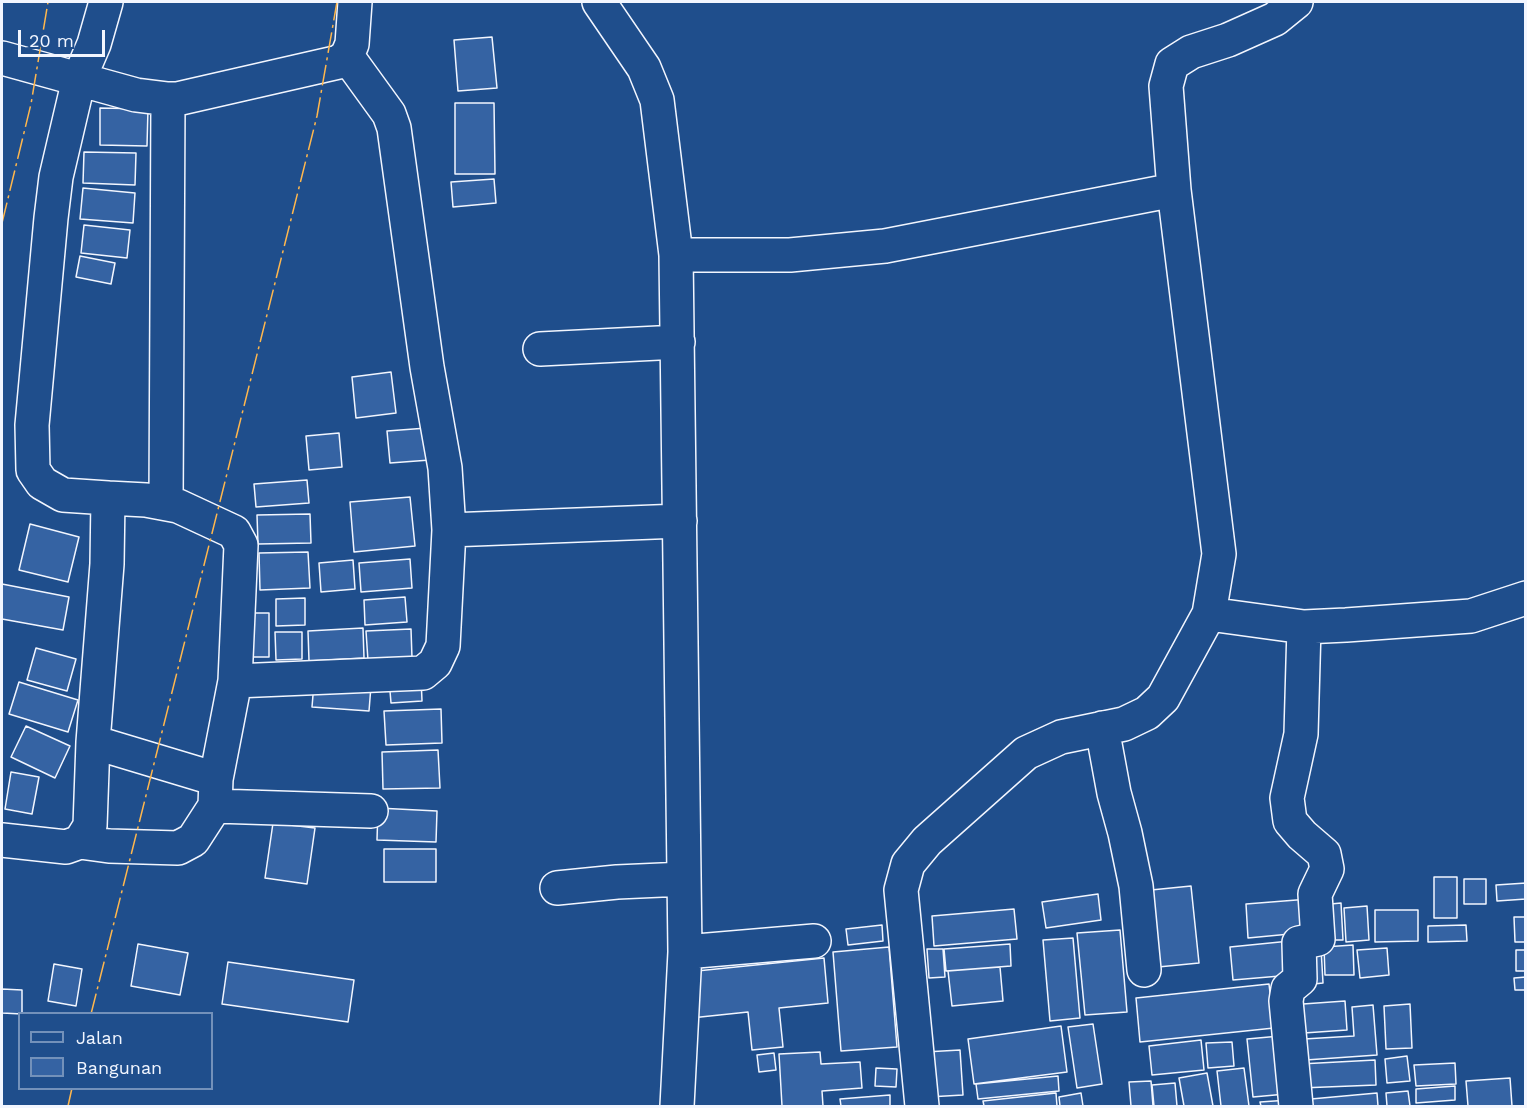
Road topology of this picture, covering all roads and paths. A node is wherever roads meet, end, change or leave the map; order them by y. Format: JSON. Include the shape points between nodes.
{"nodes":[{"id":1,"x":106,"y":2,"type":"edge"},
{"id":2,"x":355,"y":2,"type":"edge"},
{"id":3,"x":599,"y":2,"type":"edge"},
{"id":4,"x":1296,"y":2,"type":"edge"},
{"id":5,"x":347,"y":56,"type":"junction"},
{"id":6,"x":2,"y":58,"type":"edge"},
{"id":7,"x":79,"y":79,"type":"junction"},
{"id":8,"x":168,"y":99,"type":"junction"},
{"id":9,"x":1174,"y":190,"type":"junction"},
{"id":10,"x":676,"y":255,"type":"junction"},
{"id":11,"x":678,"y":342,"type":"junction"},
{"id":12,"x":540,"y":349,"type":"dead end"},
{"id":13,"x":108,"y":498,"type":"junction"},
{"id":14,"x":166,"y":503,"type":"junction"},
{"id":15,"x":680,"y":521,"type":"junction"},
{"id":16,"x":449,"y":530,"type":"junction"},
{"id":17,"x":1526,"y":598,"type":"edge"},
{"id":18,"x":1209,"y":614,"type":"junction"},
{"id":19,"x":1304,"y":627,"type":"junction"},
{"id":20,"x":235,"y":681,"type":"junction"},
{"id":21,"x":1102,"y":728,"type":"junction"},
{"id":22,"x":93,"y":742,"type":"junction"},
{"id":23,"x":216,"y":793,"type":"junction"},
{"id":24,"x":371,"y":811,"type":"dead end"},
{"id":25,"x":2,"y":840,"type":"edge"},
{"id":26,"x":80,"y":842,"type":"junction"},
{"id":27,"x":684,"y":879,"type":"junction"},
{"id":28,"x":557,"y":888,"type":"dead end"},
{"id":29,"x":814,"y":941,"type":"dead end"},
{"id":30,"x":685,"y":952,"type":"junction"},
{"id":31,"x":1144,"y":970,"type":"dead end"},
{"id":32,"x":677,"y":1107,"type":"edge"},
{"id":33,"x":922,"y":1107,"type":"edge"},
{"id":34,"x":1296,"y":1107,"type":"edge"}],
"edges":[{"from":1,"to":7,"type":"street"},
{"from":2,"to":5,"type":"street","via":[[352,44]]},
{"from":3,"to":10,"type":"street","via":[[644,68],[657,100]]},
{"from":4,"to":9,"type":"street","via":[[1275,19],[1191,52],[1172,64],[1166,86]]},
{"from":5,"to":8,"type":"street","via":[[339,62]]},
{"from":5,"to":16,"type":"street","via":[[389,114],[394,128],[445,468]]},
{"from":6,"to":7,"type":"street"},
{"from":7,"to":8,"type":"street"},
{"from":7,"to":13,"type":"street","via":[[56,177],[51,218],[32,425],[33,470],[42,483],[63,495]]},
{"from":8,"to":14,"type":"street"},
{"from":9,"to":10,"type":"street","via":[[885,246],[790,255]]},
{"from":9,"to":18,"type":"street","via":[[1219,554]]},
{"from":10,"to":11,"type":"street"},
{"from":11,"to":12,"type":"street"},
{"from":11,"to":15,"type":"street"},
{"from":13,"to":14,"type":"street"},
{"from":13,"to":22,"type":"street","via":[[107,564]]},
{"from":14,"to":20,"type":"street","via":[[234,532],[241,545]]},
{"from":15,"to":16,"type":"street"},
{"from":15,"to":27,"type":"street"},
{"from":16,"to":20,"type":"street","via":[[443,645],[435,663],[423,673]]},
{"from":17,"to":19,"type":"street","via":[[1471,616]]},
{"from":18,"to":19,"type":"street"},
{"from":18,"to":21,"type":"street","via":[[1162,698],[1147,713],[1124,724]]},
{"from":19,"to":34,"type":"street","via":[[1301,734],[1287,798],[1290,821],[1324,854],[1327,869],[1315,894],[1318,939],[1299,943],[1300,980],[1288,989],[1286,1001]]},
{"from":20,"to":23,"type":"street"},
{"from":21,"to":31,"type":"street","via":[[1136,886]]},
{"from":21,"to":33,"type":"street","via":[[1061,737],[1026,753],[927,841],[908,864],[901,890]]},
{"from":22,"to":23,"type":"street"},
{"from":22,"to":26,"type":"street","via":[[90,826]]},
{"from":23,"to":24,"type":"street"},
{"from":23,"to":26,"type":"street","via":[[193,840],[178,848]]},
{"from":25,"to":26,"type":"street","via":[[58,847]]},
{"from":27,"to":28,"type":"street"},
{"from":27,"to":30,"type":"street"},
{"from":29,"to":30,"type":"street"},
{"from":30,"to":32,"type":"street"}]}
